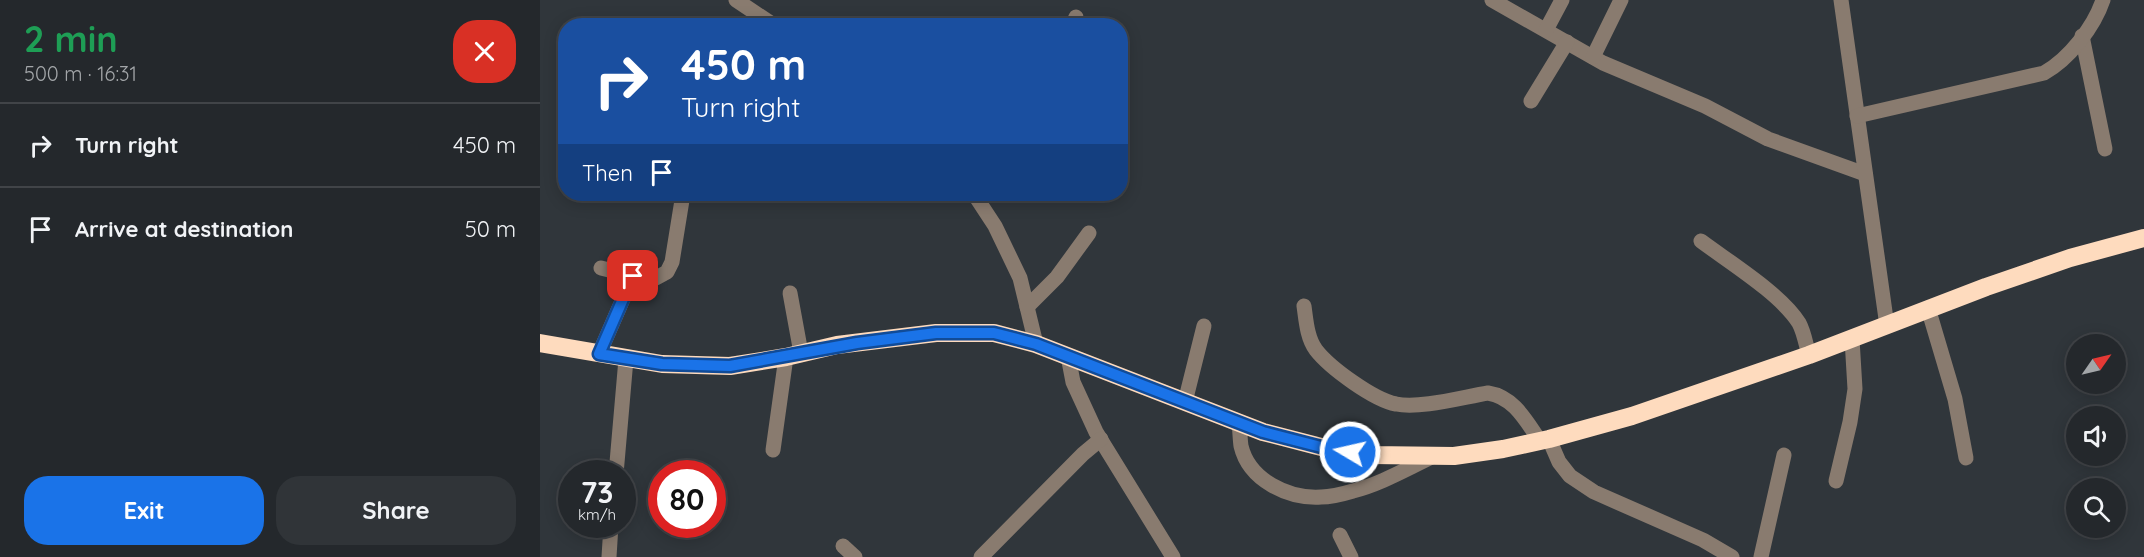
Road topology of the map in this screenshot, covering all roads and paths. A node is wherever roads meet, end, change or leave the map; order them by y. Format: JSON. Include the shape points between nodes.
{"nodes":[{"id":1,"x":736,"y":0,"type":"edge"},
{"id":2,"x":1492,"y":0,"type":"edge"},
{"id":3,"x":1562,"y":0,"type":"edge"},
{"id":4,"x":1621,"y":0,"type":"edge"},
{"id":5,"x":1841,"y":0,"type":"edge"},
{"id":6,"x":2103,"y":0,"type":"edge"},
{"id":7,"x":763,"y":18,"type":"edge"},
{"id":8,"x":1546,"y":30,"type":"junction"},
{"id":9,"x":2082,"y":36,"type":"junction"},
{"id":10,"x":1567,"y":42,"type":"junction"},
{"id":11,"x":1593,"y":57,"type":"junction"},
{"id":12,"x":1531,"y":101,"type":"dead end"},
{"id":13,"x":1857,"y":116,"type":"junction"},
{"id":14,"x":2105,"y":149,"type":"dead end"},
{"id":15,"x":1865,"y":174,"type":"junction"},
{"id":16,"x":682,"y":201,"type":"edge"},
{"id":17,"x":979,"y":201,"type":"edge"},
{"id":18,"x":1089,"y":233,"type":"dead end"},
{"id":19,"x":2144,"y":238,"type":"edge"},
{"id":20,"x":1701,"y":241,"type":"dead end"},
{"id":21,"x":601,"y":268,"type":"dead end"},
{"id":22,"x":633,"y":276,"type":"junction"},
{"id":23,"x":790,"y":293,"type":"dead end"},
{"id":24,"x":1304,"y":306,"type":"dead end"},
{"id":25,"x":1027,"y":307,"type":"junction"},
{"id":26,"x":1928,"y":308,"type":"junction"},
{"id":27,"x":1204,"y":326,"type":"dead end"},
{"id":28,"x":1887,"y":326,"type":"junction"},
{"id":29,"x":1852,"y":339,"type":"junction"},
{"id":30,"x":540,"y":343,"type":"edge"},
{"id":31,"x":1036,"y":344,"type":"junction"},
{"id":32,"x":599,"y":354,"type":"junction"},
{"id":33,"x":793,"y":355,"type":"junction"},
{"id":34,"x":1809,"y":355,"type":"junction"},
{"id":35,"x":1068,"y":356,"type":"junction"},
{"id":36,"x":627,"y":359,"type":"junction"},
{"id":37,"x":1185,"y":402,"type":"junction"},
{"id":38,"x":1239,"y":423,"type":"junction"},
{"id":39,"x":1101,"y":439,"type":"junction"},
{"id":40,"x":1545,"y":440,"type":"junction"},
{"id":41,"x":773,"y":450,"type":"dead end"},
{"id":42,"x":1784,"y":455,"type":"dead end"},
{"id":43,"x":1434,"y":456,"type":"junction"},
{"id":44,"x":1966,"y":458,"type":"dead end"},
{"id":45,"x":617,"y":460,"type":"edge"},
{"id":46,"x":1836,"y":481,"type":"dead end"},
{"id":47,"x":1340,"y":535,"type":"dead end"},
{"id":48,"x":610,"y":538,"type":"edge"},
{"id":49,"x":843,"y":546,"type":"dead end"},
{"id":50,"x":609,"y":557,"type":"edge"},
{"id":51,"x":855,"y":557,"type":"edge"},
{"id":52,"x":981,"y":557,"type":"edge"},
{"id":53,"x":1173,"y":557,"type":"edge"},
{"id":54,"x":1351,"y":557,"type":"edge"},
{"id":55,"x":1732,"y":557,"type":"edge"},
{"id":56,"x":1761,"y":557,"type":"edge"}],
"edges":[{"from":1,"to":7,"type":"street"},
{"from":2,"to":8,"type":"street"},
{"from":3,"to":8,"type":"street"},
{"from":4,"to":11,"type":"street"},
{"from":5,"to":13,"type":"street"},
{"from":6,"to":9,"type":"street","via":[[2096,18]]},
{"from":8,"to":10,"type":"street"},
{"from":9,"to":13,"type":"street","via":[[2065,58],[2044,73]]},
{"from":9,"to":14,"type":"street"},
{"from":10,"to":11,"type":"street"},
{"from":10,"to":12,"type":"street"},
{"from":11,"to":15,"type":"street","via":[[1705,106],[1768,139]]},
{"from":13,"to":15,"type":"street"},
{"from":15,"to":28,"type":"street"},
{"from":16,"to":22,"type":"street","via":[[670,268],[656,278]]},
{"from":17,"to":25,"type":"street","via":[[1010,257]]},
{"from":18,"to":25,"type":"street","via":[[1057,278]]},
{"from":19,"to":26,"type":"highway","via":[[2070,258]]},
{"from":20,"to":34,"type":"street","via":[[1790,311],[1800,326]]},
{"from":21,"to":22,"type":"street"},
{"from":22,"to":32,"type":"street"},
{"from":23,"to":33,"type":"street"},
{"from":24,"to":40,"type":"street","via":[[1316,350],[1376,398],[1398,405],[1498,394],[1514,404]]},
{"from":25,"to":31,"type":"street"},
{"from":26,"to":28,"type":"highway"},
{"from":26,"to":44,"type":"street"},
{"from":27,"to":37,"type":"street"},
{"from":28,"to":29,"type":"highway"},
{"from":29,"to":34,"type":"highway"},
{"from":29,"to":46,"type":"street","via":[[1855,389]]},
{"from":30,"to":32,"type":"highway"},
{"from":31,"to":33,"type":"highway","via":[[994,333],[936,333],[837,345]]},
{"from":31,"to":35,"type":"highway"},
{"from":32,"to":36,"type":"highway"},
{"from":33,"to":36,"type":"highway","via":[[730,366]]},
{"from":33,"to":41,"type":"street"},
{"from":34,"to":40,"type":"highway","via":[[1632,416]]},
{"from":35,"to":37,"type":"highway"},
{"from":35,"to":39,"type":"street","via":[[1072,382]]},
{"from":36,"to":45,"type":"street"},
{"from":37,"to":38,"type":"highway"},
{"from":38,"to":43,"type":"highway","via":[[1329,449],[1371,455]]},
{"from":38,"to":43,"type":"street","via":[[1247,462],[1274,487],[1297,495],[1320,497],[1354,491]]},
{"from":39,"to":52,"type":"street"},
{"from":39,"to":53,"type":"street"},
{"from":40,"to":43,"type":"highway"},
{"from":40,"to":55,"type":"street","via":[[1570,476],[1594,492],[1703,540]]},
{"from":42,"to":56,"type":"street"},
{"from":47,"to":54,"type":"street"},
{"from":48,"to":50,"type":"street"},
{"from":49,"to":51,"type":"street"}]}
